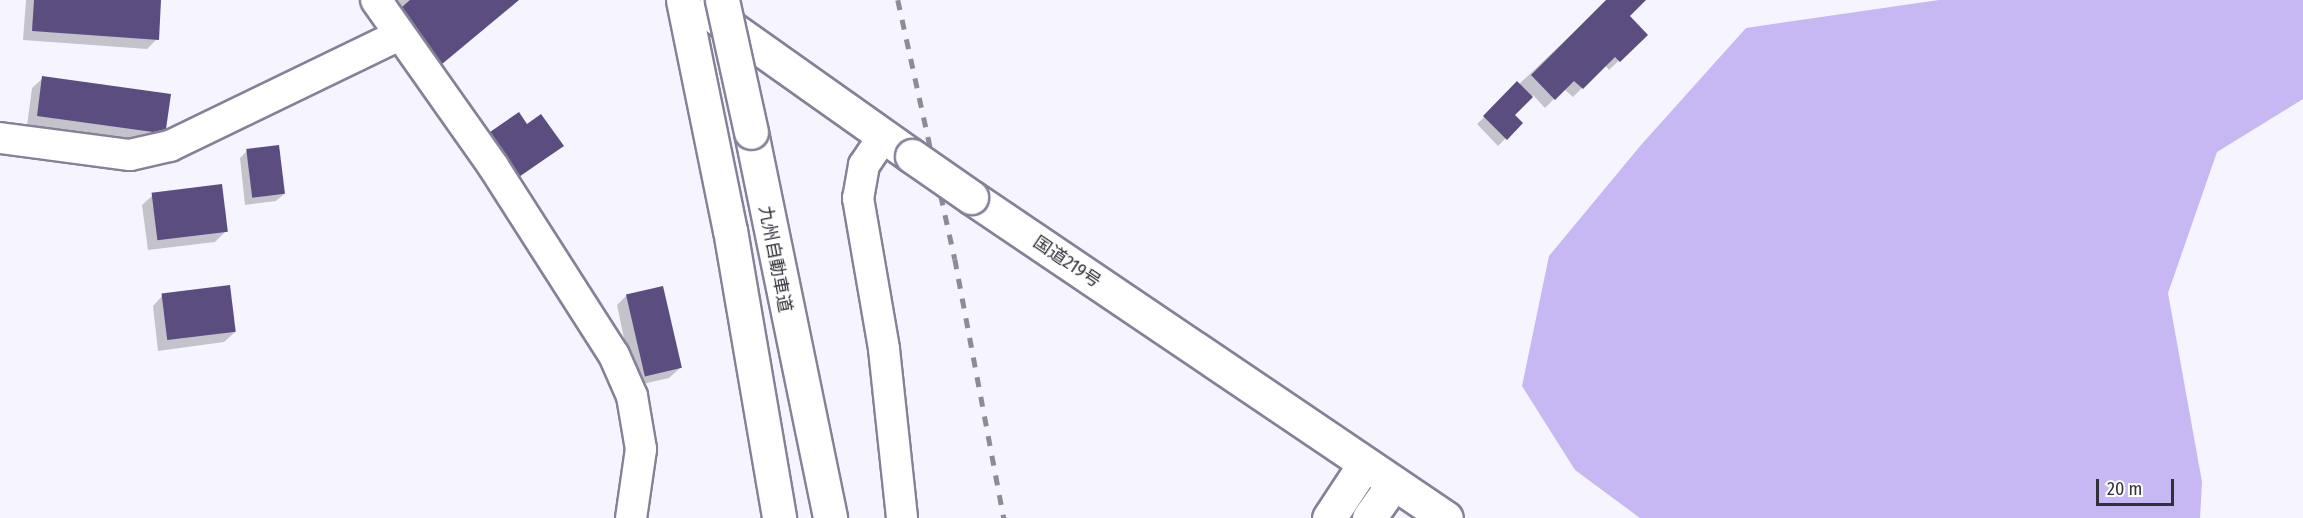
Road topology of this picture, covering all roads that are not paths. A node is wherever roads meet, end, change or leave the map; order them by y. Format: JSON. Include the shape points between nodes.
{"nodes":[{"id":1,"x":376,"y":0,"type":"edge"},
{"id":2,"x":682,"y":0,"type":"edge"},
{"id":3,"x":693,"y":0,"type":"edge"},
{"id":4,"x":722,"y":0,"type":"edge"},
{"id":5,"x":398,"y":36,"type":"junction"},
{"id":6,"x":883,"y":137,"type":"junction"},
{"id":7,"x":0,"y":138,"type":"edge"},
{"id":8,"x":819,"y":446,"type":"junction"},
{"id":9,"x":1364,"y":465,"type":"junction"},
{"id":10,"x":1393,"y":484,"type":"junction"},
{"id":11,"x":631,"y":518,"type":"edge"},
{"id":12,"x":779,"y":518,"type":"edge"},
{"id":13,"x":830,"y":518,"type":"edge"},
{"id":14,"x":836,"y":518,"type":"edge"},
{"id":15,"x":902,"y":518,"type":"edge"},
{"id":16,"x":1329,"y":518,"type":"edge"},
{"id":17,"x":1370,"y":518,"type":"edge"},
{"id":18,"x":1446,"y":518,"type":"edge"}],
"edges":[{"from":1,"to":5,"type":"street"},
{"from":2,"to":12,"type":"highway","via":[[708,121]]},
{"from":3,"to":6,"type":"highway","name":"国道219号"},
{"from":4,"to":8,"type":"highway","name":"九州自動車道","bridge":true,"via":[[786,315]]},
{"from":5,"to":7,"type":"street","via":[[170,146],[130,155]]},
{"from":5,"to":11,"type":"street","via":[[493,166],[614,355],[632,396],[641,449]]},
{"from":6,"to":9,"type":"highway","name":"国道219号","bridge":true},
{"from":6,"to":15,"type":"street","via":[[864,165],[858,198],[879,317]]},
{"from":8,"to":13,"type":"highway","name":"九州自動車道"},
{"from":8,"to":14,"type":"highway"},
{"from":9,"to":10,"type":"highway","name":"国道219号"},
{"from":9,"to":16,"type":"highway"},
{"from":10,"to":17,"type":"highway"},
{"from":10,"to":18,"type":"highway","name":"国道219号"}]}
